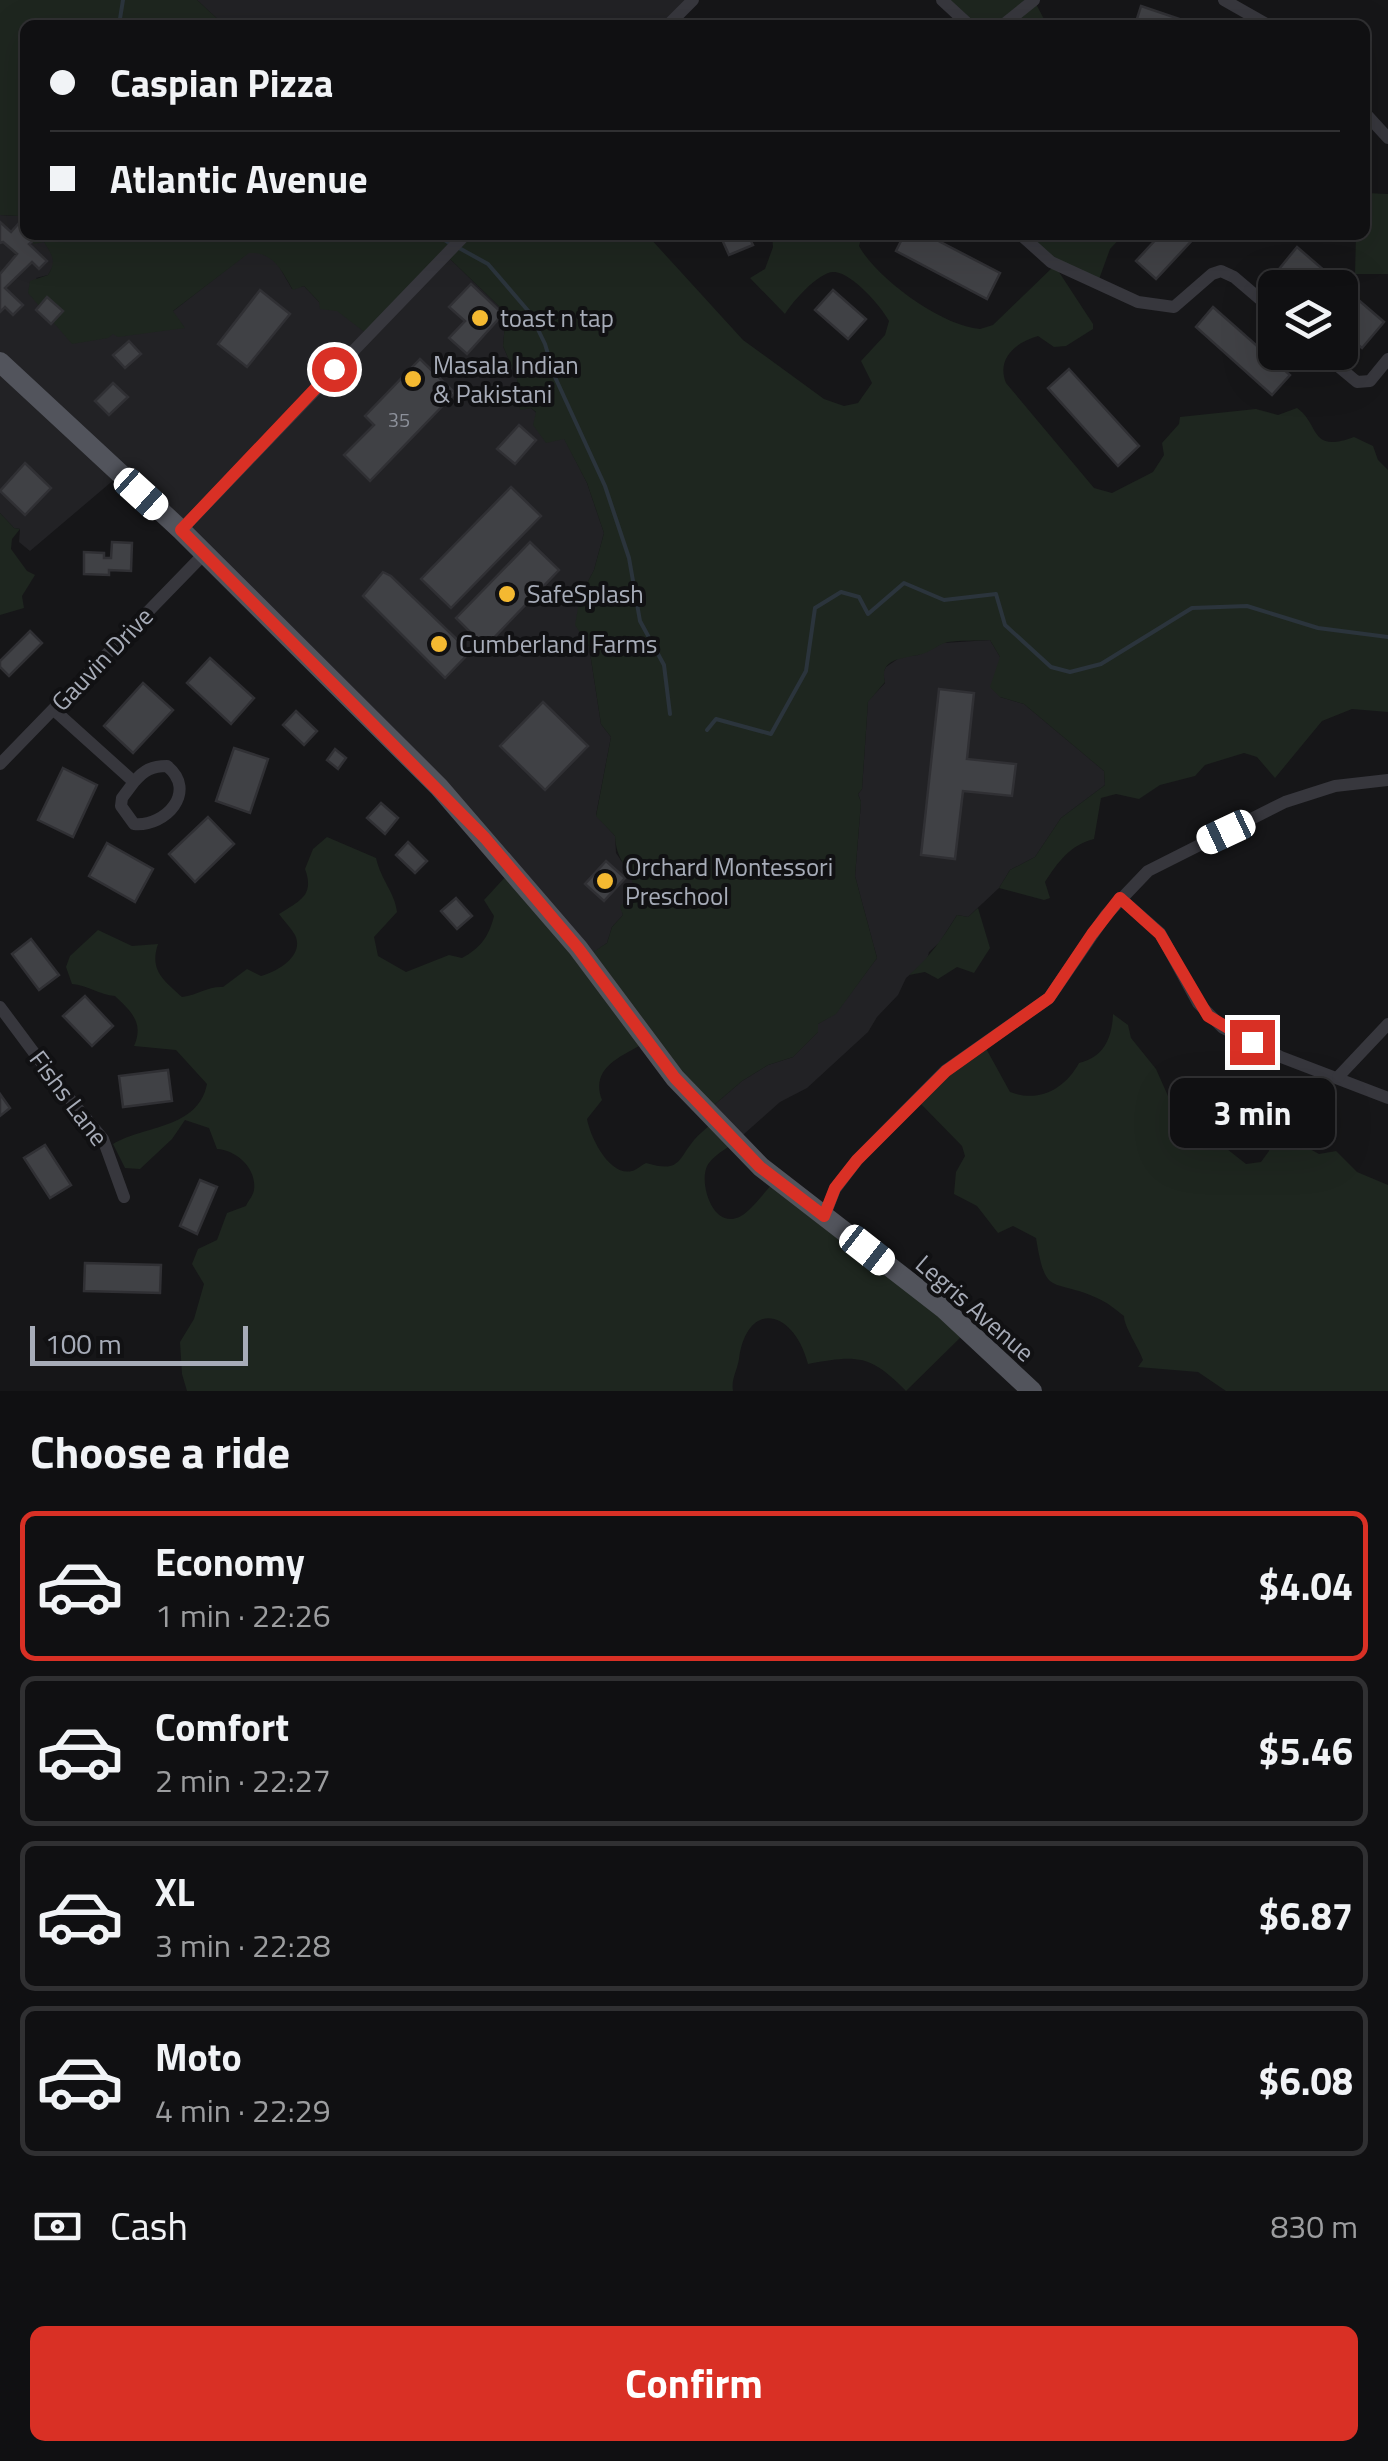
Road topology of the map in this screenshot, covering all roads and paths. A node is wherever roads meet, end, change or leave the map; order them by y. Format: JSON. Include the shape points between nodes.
{"nodes":[{"id":1,"x":693,"y":0,"type":"edge"},
{"id":2,"x":942,"y":0,"type":"edge"},
{"id":3,"x":1034,"y":0,"type":"edge"},
{"id":4,"x":1224,"y":0,"type":"edge"},
{"id":5,"x":673,"y":20,"type":"edge"},
{"id":6,"x":964,"y":20,"type":"edge"},
{"id":7,"x":1009,"y":20,"type":"edge"},
{"id":8,"x":1259,"y":20,"type":"edge"},
{"id":9,"x":1370,"y":118,"type":"edge"},
{"id":10,"x":1388,"y":138,"type":"edge"},
{"id":11,"x":460,"y":240,"type":"edge"},
{"id":12,"x":1027,"y":240,"type":"edge"},
{"id":13,"x":1258,"y":297,"type":"edge"},
{"id":14,"x":1388,"y":360,"type":"edge"},
{"id":15,"x":0,"y":362,"type":"edge"},
{"id":16,"x":1342,"y":370,"type":"edge"},
{"id":17,"x":181,"y":530,"type":"junction"},
{"id":18,"x":204,"y":554,"type":"junction"},
{"id":19,"x":54,"y":710,"type":"junction"},
{"id":20,"x":0,"y":764,"type":"edge"},
{"id":21,"x":1388,"y":780,"type":"edge"},
{"id":22,"x":134,"y":782,"type":"junction"},
{"id":23,"x":1120,"y":898,"type":"junction"},
{"id":24,"x":0,"y":1007,"type":"edge"},
{"id":25,"x":1388,"y":1024,"type":"edge"},
{"id":26,"x":1338,"y":1077,"type":"junction"},
{"id":27,"x":1388,"y":1098,"type":"edge"},
{"id":28,"x":124,"y":1197,"type":"dead end"},
{"id":29,"x":824,"y":1216,"type":"junction"},
{"id":30,"x":1032,"y":1391,"type":"edge"}],
"edges":[{"from":1,"to":5,"type":"street"},
{"from":2,"to":6,"type":"street"},
{"from":3,"to":7,"type":"street"},
{"from":4,"to":8,"type":"street"},
{"from":9,"to":10,"type":"street"},
{"from":11,"to":17,"type":"street"},
{"from":12,"to":13,"type":"street","via":[[1051,262],[1138,302],[1174,307],[1222,271]]},
{"from":14,"to":16,"type":"street","via":[[1370,380],[1356,382]]},
{"from":15,"to":17,"type":"main road","name":"Legris Avenue"},
{"from":17,"to":18,"type":"main road","name":"Legris Avenue"},
{"from":18,"to":19,"type":"street","name":"Gauvin Drive"},
{"from":18,"to":29,"type":"main road","name":"Legris Avenue","via":[[485,838],[675,1078],[760,1167]]},
{"from":19,"to":20,"type":"street","name":"Gauvin Drive"},
{"from":19,"to":22,"type":"street"},
{"from":21,"to":23,"type":"street","via":[[1335,786],[1285,802],[1148,871]]},
{"from":22,"to":22,"type":"street","via":[[121,806],[134,824],[155,824],[172,809],[179,779],[167,766],[155,766]]},
{"from":23,"to":26,"type":"street","via":[[1160,934],[1208,1016],[1281,1057]]},
{"from":23,"to":29,"type":"street","via":[[1049,998],[946,1071],[857,1160]]},
{"from":24,"to":28,"type":"street","name":"Fishs Lane","via":[[103,1138]]},
{"from":25,"to":26,"type":"street"},
{"from":26,"to":27,"type":"street"},
{"from":29,"to":30,"type":"main road","name":"Legris Avenue","via":[[943,1308]]}]}
